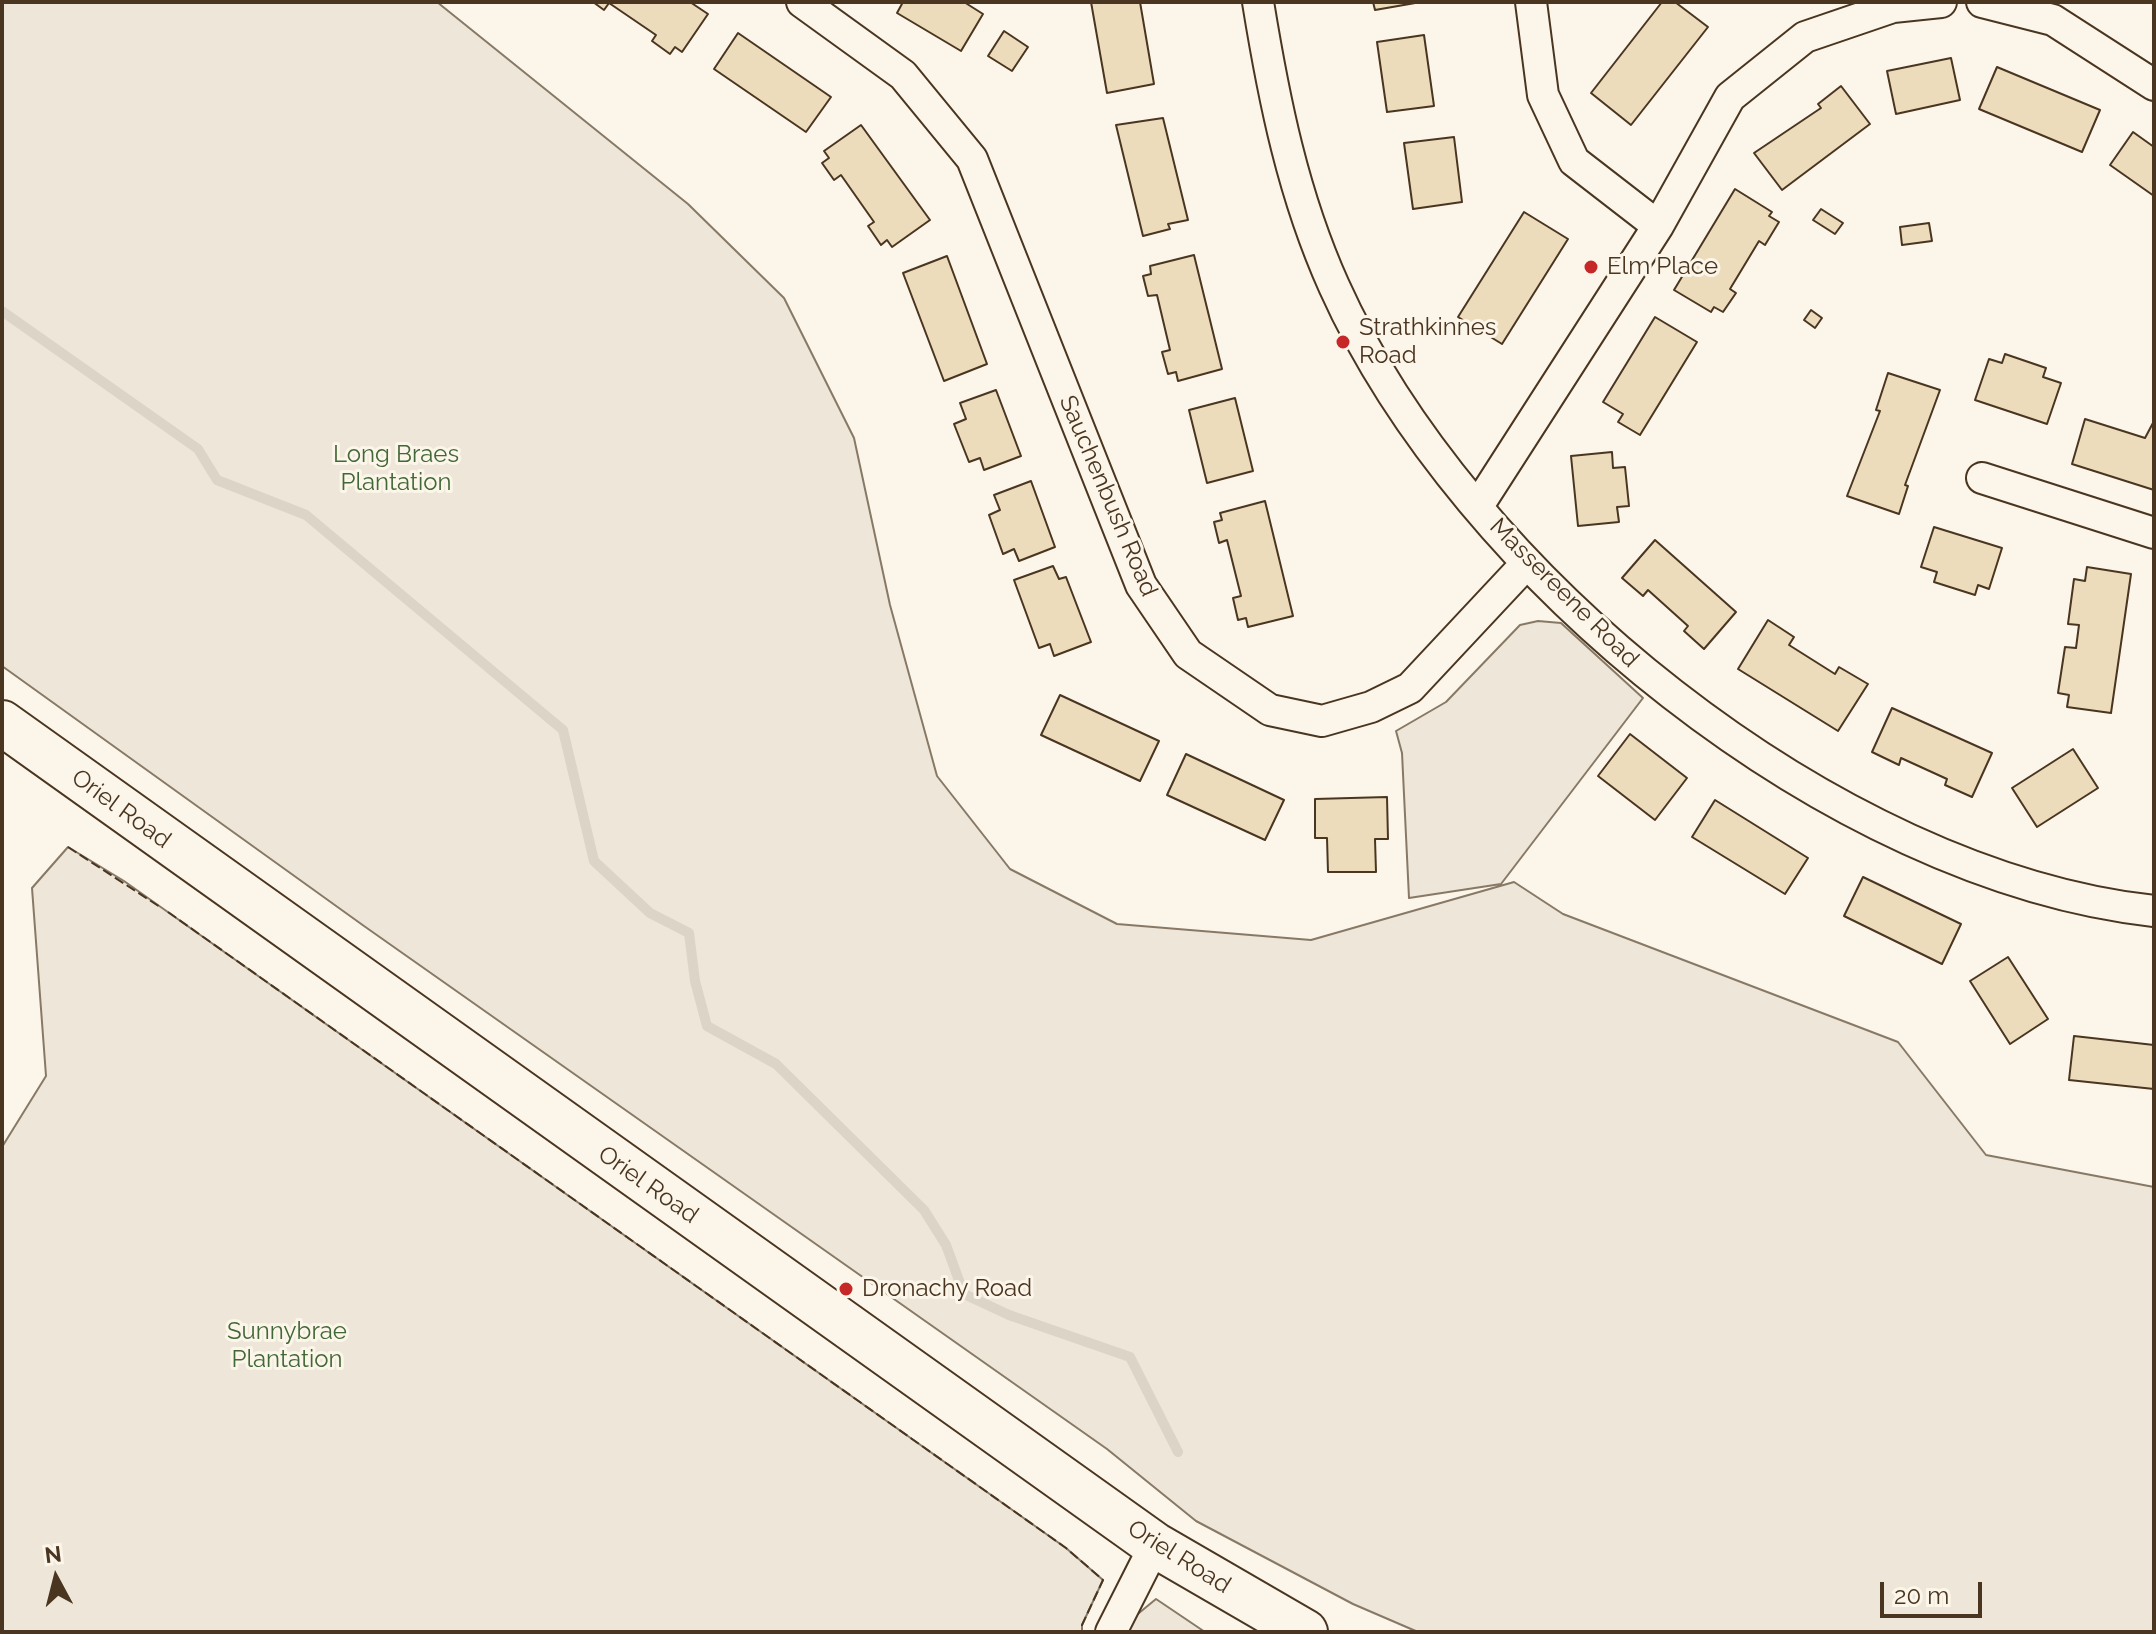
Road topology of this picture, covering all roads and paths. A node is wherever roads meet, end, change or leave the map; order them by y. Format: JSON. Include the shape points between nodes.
{"nodes":[{"id":1,"x":802,"y":2,"type":"edge"},
{"id":2,"x":1258,"y":2,"type":"edge"},
{"id":3,"x":1531,"y":2,"type":"edge"},
{"id":4,"x":1941,"y":2,"type":"edge"},
{"id":5,"x":1982,"y":2,"type":"edge"},
{"id":6,"x":836,"y":12,"type":"edge"},
{"id":7,"x":2154,"y":85,"type":"edge"},
{"id":8,"x":1658,"y":226,"type":"junction"},
{"id":9,"x":1982,"y":478,"type":"dead end"},
{"id":10,"x":1478,"y":506,"type":"junction"},
{"id":11,"x":2154,"y":533,"type":"edge"},
{"id":12,"x":1527,"y":563,"type":"junction"},
{"id":13,"x":2,"y":723,"type":"edge"},
{"id":14,"x":2153,"y":903,"type":"edge"},
{"id":15,"x":1155,"y":1545,"type":"junction"},
{"id":16,"x":1111,"y":1632,"type":"edge"},
{"id":17,"x":1305,"y":1632,"type":"edge"}],
"edges":[{"from":1,"to":6,"type":"street","name":"Sauchenbush Road"},
{"from":2,"to":10,"type":"street","name":"Massereene Road","via":[[1286,153],[1333,286],[1395,401]]},
{"from":3,"to":8,"type":"street","via":[[1543,95],[1574,161]]},
{"from":4,"to":8,"type":"street","via":[[1893,7],[1805,37],[1730,97]]},
{"from":5,"to":7,"type":"street","via":[[2053,20]]},
{"from":6,"to":12,"type":"street","name":"Sauchenbush Road","via":[[903,75],[972,159],[1141,585],[1188,654],[1270,710],[1322,721],[1371,707],[1410,688]]},
{"from":8,"to":10,"type":"street"},
{"from":9,"to":11,"type":"street"},
{"from":10,"to":12,"type":"street","name":"Massereene Road"},
{"from":12,"to":14,"type":"street","name":"Massereene Road","via":[[1640,669],[1777,769],[1871,821],[1963,861],[2044,888]]},
{"from":13,"to":15,"type":"main road","name":"Oriel Road"},
{"from":15,"to":16,"type":"street"},
{"from":15,"to":17,"type":"main road","name":"Oriel Road"}]}
